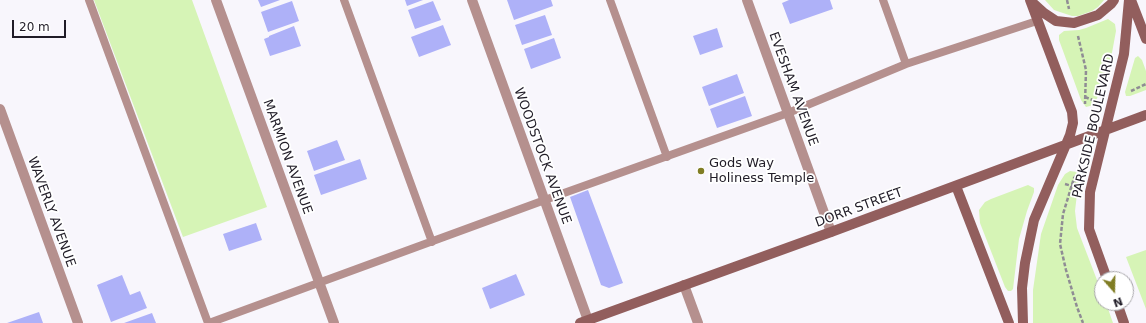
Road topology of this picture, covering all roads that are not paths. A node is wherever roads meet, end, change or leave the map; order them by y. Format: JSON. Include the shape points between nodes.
{"nodes":[{"id":1,"x":89,"y":0,"type":"edge"},
{"id":2,"x":216,"y":0,"type":"edge"},
{"id":3,"x":344,"y":0,"type":"edge"},
{"id":4,"x":472,"y":0,"type":"edge"},
{"id":5,"x":610,"y":0,"type":"edge"},
{"id":6,"x":747,"y":0,"type":"edge"},
{"id":7,"x":883,"y":0,"type":"edge"},
{"id":8,"x":1030,"y":0,"type":"edge"},
{"id":9,"x":1114,"y":0,"type":"edge"},
{"id":10,"x":1130,"y":0,"type":"edge"},
{"id":11,"x":1038,"y":20,"type":"junction"},
{"id":12,"x":1146,"y":39,"type":"edge"},
{"id":13,"x":906,"y":64,"type":"junction"},
{"id":14,"x":0,"y":109,"type":"edge"},
{"id":15,"x":788,"y":113,"type":"junction"},
{"id":16,"x":1146,"y":115,"type":"edge"},
{"id":17,"x":1104,"y":131,"type":"junction"},
{"id":18,"x":1065,"y":145,"type":"junction"},
{"id":19,"x":667,"y":157,"type":"junction"},
{"id":20,"x":956,"y":186,"type":"junction"},
{"id":21,"x":544,"y":200,"type":"junction"},
{"id":22,"x":831,"y":232,"type":"junction"},
{"id":23,"x":432,"y":242,"type":"junction"},
{"id":24,"x":1104,"y":271,"type":"edge"},
{"id":25,"x":319,"y":284,"type":"junction"},
{"id":26,"x":684,"y":285,"type":"junction"},
{"id":27,"x":1120,"y":311,"type":"edge"},
{"id":28,"x":586,"y":322,"type":"edge"},
{"id":29,"x":78,"y":323,"type":"edge"},
{"id":30,"x":209,"y":323,"type":"edge"},
{"id":31,"x":334,"y":323,"type":"edge"},
{"id":32,"x":698,"y":323,"type":"edge"},
{"id":33,"x":1009,"y":323,"type":"edge"},
{"id":34,"x":1023,"y":323,"type":"edge"},
{"id":35,"x":1124,"y":323,"type":"edge"}],
"edges":[{"from":1,"to":30,"type":"lane"},
{"from":2,"to":25,"type":"street","name":"MARMION AVENUE"},
{"from":3,"to":23,"type":"lane"},
{"from":4,"to":21,"type":"street","name":"WOODSTOCK AVENUE"},
{"from":5,"to":19,"type":"lane"},
{"from":6,"to":15,"type":"street","name":"EVESHAM AVENUE"},
{"from":7,"to":13,"type":"lane"},
{"from":8,"to":9,"type":"street","via":[[1044,14],[1056,21],[1074,23],[1098,15]]},
{"from":8,"to":11,"type":"street","name":"PARKSIDE BOULEVARD"},
{"from":10,"to":12,"type":"street","name":"PARKSIDE BOULEVARD"},
{"from":10,"to":17,"type":"street","name":"PARKSIDE BOULEVARD","via":[[1124,54]]},
{"from":11,"to":13,"type":"lane"},
{"from":11,"to":18,"type":"street","name":"PARKSIDE BOULEVARD","via":[[1072,112],[1073,123]]},
{"from":13,"to":15,"type":"lane"},
{"from":14,"to":29,"type":"street","name":"WAVERLY AVENUE"},
{"from":15,"to":19,"type":"lane"},
{"from":15,"to":22,"type":"street","name":"EVESHAM AVENUE"},
{"from":16,"to":17,"type":"street","name":"DORR STREET"},
{"from":17,"to":18,"type":"street","name":"DORR STREET"},
{"from":17,"to":24,"type":"street","name":"PARKSIDE BOULEVARD","via":[[1090,192],[1089,229]]},
{"from":18,"to":20,"type":"street","name":"DORR STREET"},
{"from":18,"to":34,"type":"street","name":"PARKSIDE BOULEVARD","via":[[1032,226],[1022,288]]},
{"from":19,"to":21,"type":"lane"},
{"from":20,"to":22,"type":"street","name":"DORR STREET"},
{"from":20,"to":33,"type":"street"},
{"from":21,"to":23,"type":"lane"},
{"from":21,"to":28,"type":"street","name":"WOODSTOCK AVENUE"},
{"from":22,"to":26,"type":"street","name":"DORR STREET"},
{"from":23,"to":25,"type":"lane"},
{"from":25,"to":30,"type":"lane"},
{"from":25,"to":31,"type":"street","name":"MARMION AVENUE"},
{"from":26,"to":28,"type":"street","name":"DORR STREET"},
{"from":26,"to":32,"type":"street"},
{"from":27,"to":35,"type":"street"}]}
